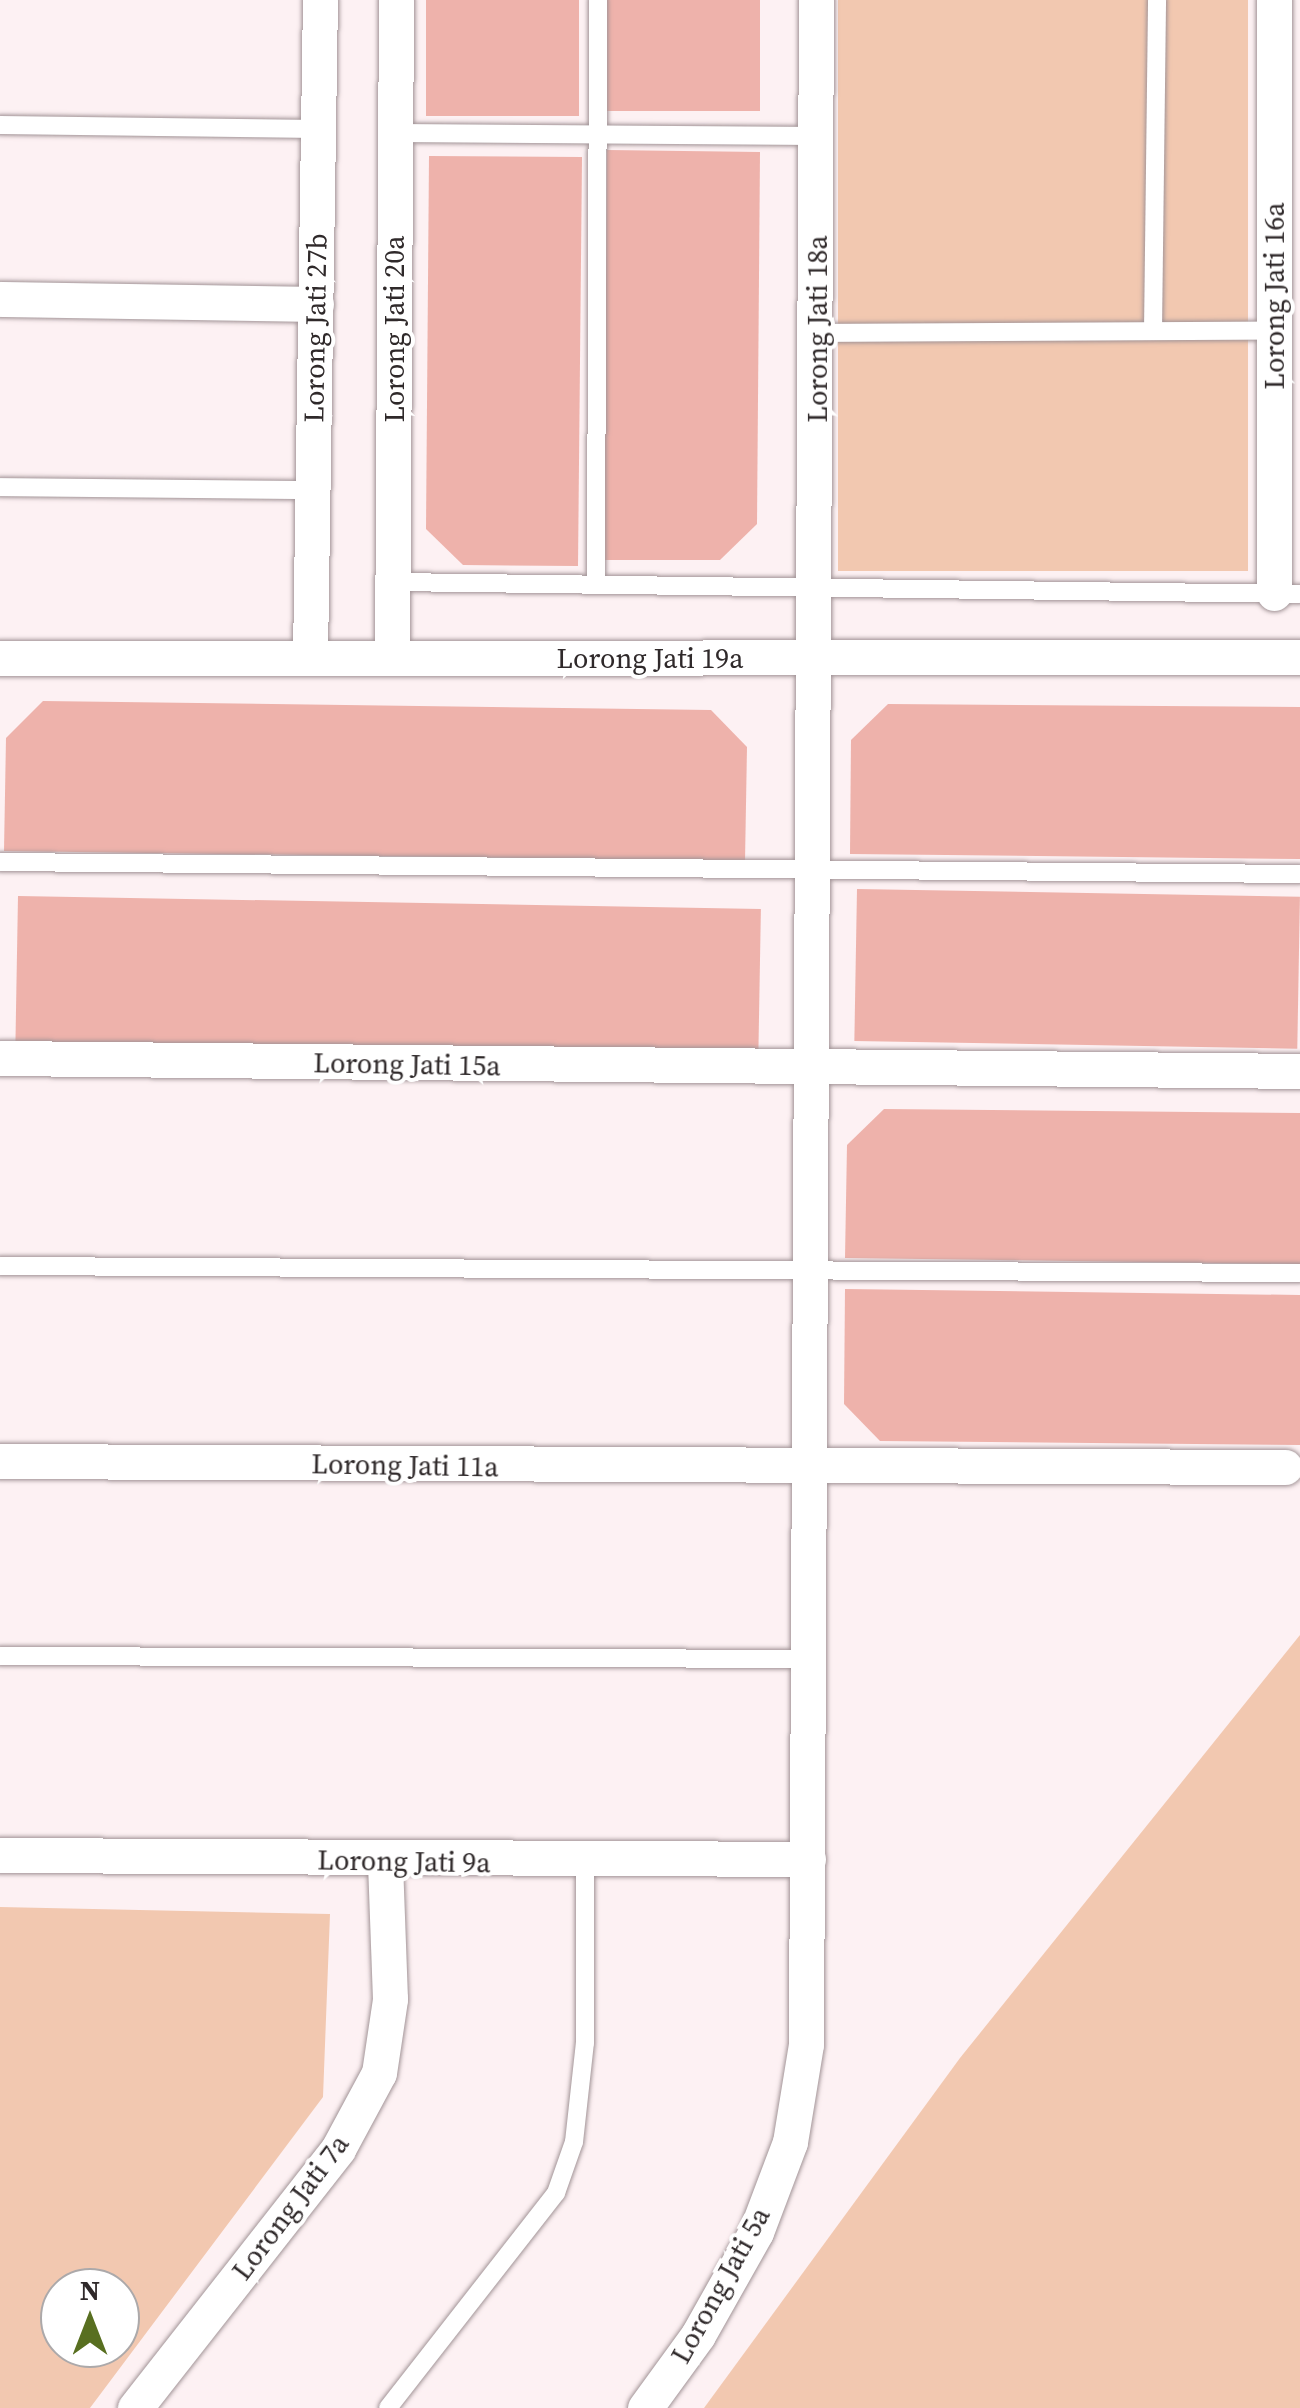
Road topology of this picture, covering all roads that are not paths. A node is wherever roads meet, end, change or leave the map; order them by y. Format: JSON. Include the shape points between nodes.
{"nodes":[{"id":1,"x":320,"y":0,"type":"edge"},
{"id":2,"x":396,"y":0,"type":"edge"},
{"id":3,"x":598,"y":0,"type":"edge"},
{"id":4,"x":816,"y":0,"type":"edge"},
{"id":5,"x":1157,"y":0,"type":"edge"},
{"id":6,"x":1274,"y":0,"type":"edge"},
{"id":7,"x":0,"y":125,"type":"edge"},
{"id":8,"x":318,"y":129,"type":"junction"},
{"id":9,"x":1287,"y":131,"type":"edge"},
{"id":10,"x":396,"y":133,"type":"junction"},
{"id":11,"x":599,"y":134,"type":"junction"},
{"id":12,"x":816,"y":136,"type":"junction"},
{"id":13,"x":0,"y":300,"type":"edge"},
{"id":14,"x":316,"y":304,"type":"junction"},
{"id":15,"x":1152,"y":331,"type":"junction"},
{"id":16,"x":1274,"y":331,"type":"junction"},
{"id":17,"x":816,"y":333,"type":"junction"},
{"id":18,"x":0,"y":487,"type":"edge"},
{"id":19,"x":312,"y":490,"type":"junction"},
{"id":20,"x":393,"y":582,"type":"junction"},
{"id":21,"x":596,"y":584,"type":"junction"},
{"id":22,"x":817,"y":586,"type":"junction"},
{"id":23,"x":1287,"y":593,"type":"edge"},
{"id":24,"x":310,"y":656,"type":"junction"},
{"id":25,"x":817,"y":657,"type":"junction"},
{"id":26,"x":1300,"y":657,"type":"edge"},
{"id":27,"x":0,"y":658,"type":"edge"},
{"id":28,"x":392,"y":658,"type":"junction"},
{"id":29,"x":0,"y":862,"type":"edge"},
{"id":30,"x":815,"y":872,"type":"junction"},
{"id":31,"x":1300,"y":874,"type":"edge"},
{"id":32,"x":0,"y":1058,"type":"edge"},
{"id":33,"x":814,"y":1070,"type":"junction"},
{"id":34,"x":1300,"y":1071,"type":"edge"},
{"id":35,"x":0,"y":1266,"type":"edge"},
{"id":36,"x":812,"y":1270,"type":"junction"},
{"id":37,"x":1300,"y":1274,"type":"edge"},
{"id":38,"x":0,"y":1461,"type":"edge"},
{"id":39,"x":1285,"y":1467,"type":"dead end"},
{"id":40,"x":811,"y":1469,"type":"junction"},
{"id":41,"x":0,"y":1656,"type":"edge"},
{"id":42,"x":809,"y":1659,"type":"junction"},
{"id":43,"x":0,"y":1854,"type":"edge"},
{"id":44,"x":808,"y":1859,"type":"junction"},
{"id":45,"x":385,"y":1861,"type":"junction"},
{"id":46,"x":585,"y":1862,"type":"junction"},
{"id":47,"x":134,"y":2408,"type":"edge"},
{"id":48,"x":388,"y":2408,"type":"edge"},
{"id":49,"x":645,"y":2408,"type":"edge"}],
"edges":[{"from":1,"to":8,"type":"street","name":"Lorong Jati 27b"},
{"from":2,"to":10,"type":"street","name":"Lorong Jati 20a"},
{"from":3,"to":11,"type":"lane"},
{"from":4,"to":12,"type":"street","name":"Lorong Jati 18a"},
{"from":5,"to":15,"type":"lane"},
{"from":6,"to":9,"type":"street","name":"Lorong Jati 16a"},
{"from":7,"to":8,"type":"lane"},
{"from":8,"to":14,"type":"street","name":"Lorong Jati 27b"},
{"from":9,"to":16,"type":"street","name":"Lorong Jati 16a"},
{"from":10,"to":11,"type":"lane"},
{"from":10,"to":20,"type":"street","name":"Lorong Jati 20a"},
{"from":11,"to":12,"type":"lane"},
{"from":11,"to":21,"type":"lane"},
{"from":12,"to":17,"type":"street","name":"Lorong Jati 18a"},
{"from":13,"to":14,"type":"street"},
{"from":14,"to":19,"type":"street","name":"Lorong Jati 27b"},
{"from":15,"to":16,"type":"lane"},
{"from":15,"to":17,"type":"lane"},
{"from":16,"to":23,"type":"street","name":"Lorong Jati 16a"},
{"from":17,"to":22,"type":"street","name":"Lorong Jati 18a"},
{"from":18,"to":19,"type":"lane"},
{"from":19,"to":24,"type":"street","name":"Lorong Jati 27b"},
{"from":20,"to":21,"type":"lane"},
{"from":20,"to":28,"type":"street","name":"Lorong Jati 20a"},
{"from":21,"to":22,"type":"lane"},
{"from":22,"to":23,"type":"lane"},
{"from":22,"to":25,"type":"street","name":"Lorong Jati 18a"},
{"from":24,"to":27,"type":"street","name":"Lorong Jati 19a"},
{"from":24,"to":28,"type":"street","name":"Lorong Jati 19a"},
{"from":25,"to":26,"type":"street","name":"Lorong Jati 19a"},
{"from":25,"to":28,"type":"street","name":"Lorong Jati 19a"},
{"from":25,"to":30,"type":"street","name":"Lorong Jati 18a"},
{"from":29,"to":30,"type":"lane"},
{"from":30,"to":31,"type":"lane"},
{"from":30,"to":33,"type":"street","name":"Lorong Jati 18a"},
{"from":32,"to":33,"type":"street","name":"Lorong Jati 15a"},
{"from":33,"to":34,"type":"street","name":"Lorong Jati 15a"},
{"from":33,"to":36,"type":"street","name":"Lorong Jati 18a"},
{"from":35,"to":36,"type":"lane"},
{"from":36,"to":37,"type":"lane"},
{"from":36,"to":40,"type":"street","name":"Lorong Jati 5a"},
{"from":38,"to":40,"type":"street","name":"Lorong Jati 11a"},
{"from":39,"to":40,"type":"street","name":"Lorong Jati 11a"},
{"from":40,"to":42,"type":"street","name":"Lorong Jati 5a"},
{"from":41,"to":42,"type":"lane"},
{"from":42,"to":44,"type":"street","name":"Lorong Jati 5a"},
{"from":43,"to":45,"type":"street","name":"Lorong Jati 9a"},
{"from":44,"to":46,"type":"street","name":"Lorong Jati 9a"},
{"from":44,"to":49,"type":"street","name":"Lorong Jati 5a","via":[[806,2044],[790,2142],[756,2232],[698,2335]]},
{"from":45,"to":46,"type":"street","name":"Lorong Jati 9a"},
{"from":45,"to":47,"type":"street","name":"Lorong Jati 7a","via":[[390,1999],[379,2073],[338,2149]]},
{"from":46,"to":48,"type":"lane","via":[[585,2043],[574,2142],[556,2194]]}]}
